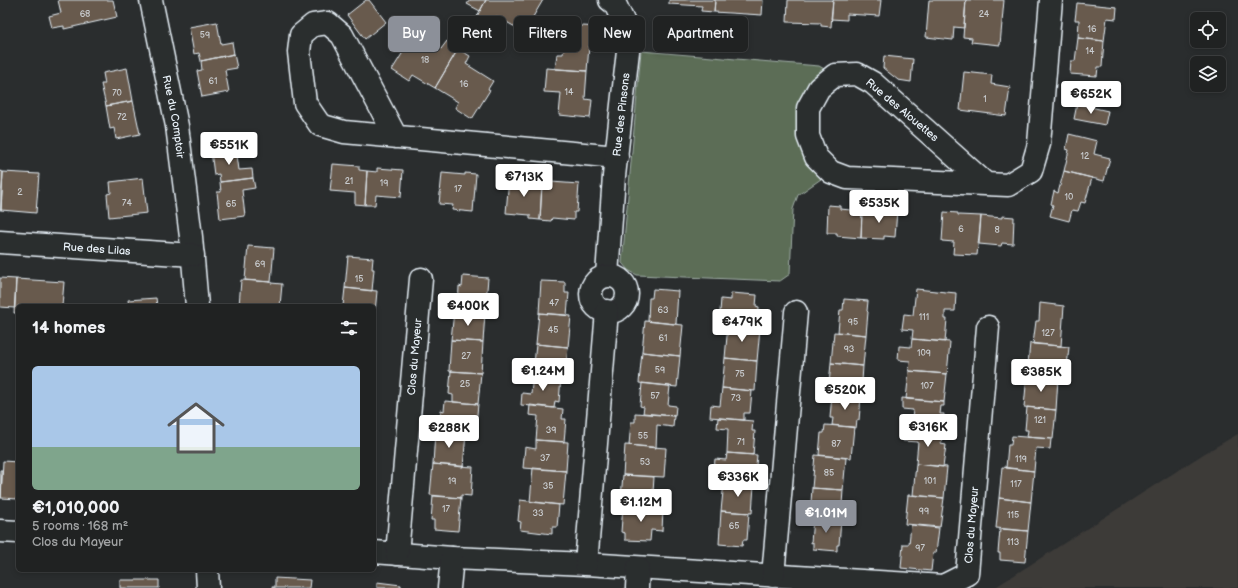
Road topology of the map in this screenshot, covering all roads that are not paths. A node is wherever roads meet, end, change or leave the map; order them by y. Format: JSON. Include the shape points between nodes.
{"nodes":[{"id":1,"x":151,"y":0,"type":"edge"},
{"id":2,"x":610,"y":0,"type":"edge"},
{"id":3,"x":1051,"y":0,"type":"edge"},
{"id":4,"x":396,"y":137,"type":"junction"},
{"id":5,"x":617,"y":157,"type":"junction"},
{"id":6,"x":986,"y":184,"type":"junction"},
{"id":7,"x":0,"y":242,"type":"edge"},
{"id":8,"x":193,"y":255,"type":"junction"},
{"id":9,"x":421,"y":279,"type":"dead end"},
{"id":10,"x":197,"y":304,"type":"edge"},
{"id":11,"x":796,"y":312,"type":"dead end"},
{"id":12,"x":988,"y":327,"type":"dead end"},
{"id":13,"x":0,"y":531,"type":"edge"},
{"id":14,"x":16,"y":532,"type":"edge"},
{"id":15,"x":376,"y":552,"type":"edge"},
{"id":16,"x":397,"y":554,"type":"junction"},
{"id":17,"x":452,"y":558,"type":"junction"},
{"id":18,"x":586,"y":564,"type":"junction"},
{"id":19,"x":207,"y":572,"type":"edge"},
{"id":20,"x":773,"y":576,"type":"junction"},
{"id":21,"x":638,"y":578,"type":"edge"},
{"id":22,"x":208,"y":588,"type":"edge"},
{"id":23,"x":449,"y":588,"type":"edge"}],
"edges":[{"from":1,"to":8,"type":"street","name":"Rue du Comptoir","via":[[177,126]]},
{"from":2,"to":5,"type":"street","name":"Rue des Pinsons","via":[[615,4],[625,25],[628,51]]},
{"from":3,"to":6,"type":"street","name":"Rue des Alouettes","via":[[1040,144],[1031,171],[1008,185]]},
{"from":4,"to":4,"type":"street","name":"Rue des Pinsons","via":[[344,132],[320,125],[305,103],[299,52],[301,35],[313,25],[328,24],[342,35]]},
{"from":4,"to":5,"type":"street","name":"Rue des Pinsons"},
{"from":5,"to":18,"type":"street","via":[[607,275],[593,285],[591,296],[592,302],[600,310],[607,311]]},
{"from":6,"to":6,"type":"street","name":"Rue des Alouettes","via":[[873,83],[857,74],[835,75],[819,88],[808,108],[808,136],[816,157],[831,172],[847,178]]},
{"from":7,"to":8,"type":"street","name":"Rue des Lilas"},
{"from":8,"to":10,"type":"street","name":"Rue du Comptoir"},
{"from":9,"to":16,"type":"street","name":"Clos du Mayeur"},
{"from":11,"to":20,"type":"street"},
{"from":12,"to":20,"type":"street","name":"Clos du Mayeur","via":[[967,574],[943,586]]},
{"from":13,"to":14,"type":"street"},
{"from":15,"to":16,"type":"street","name":"Clos du Mayeur"},
{"from":16,"to":17,"type":"street","name":"Clos du Mayeur"},
{"from":17,"to":18,"type":"street","name":"Clos du Mayeur"},
{"from":17,"to":23,"type":"street"},
{"from":18,"to":21,"type":"street","name":"Clos du Mayeur"},
{"from":19,"to":22,"type":"street"},
{"from":20,"to":21,"type":"street","name":"Clos du Mayeur"}]}
